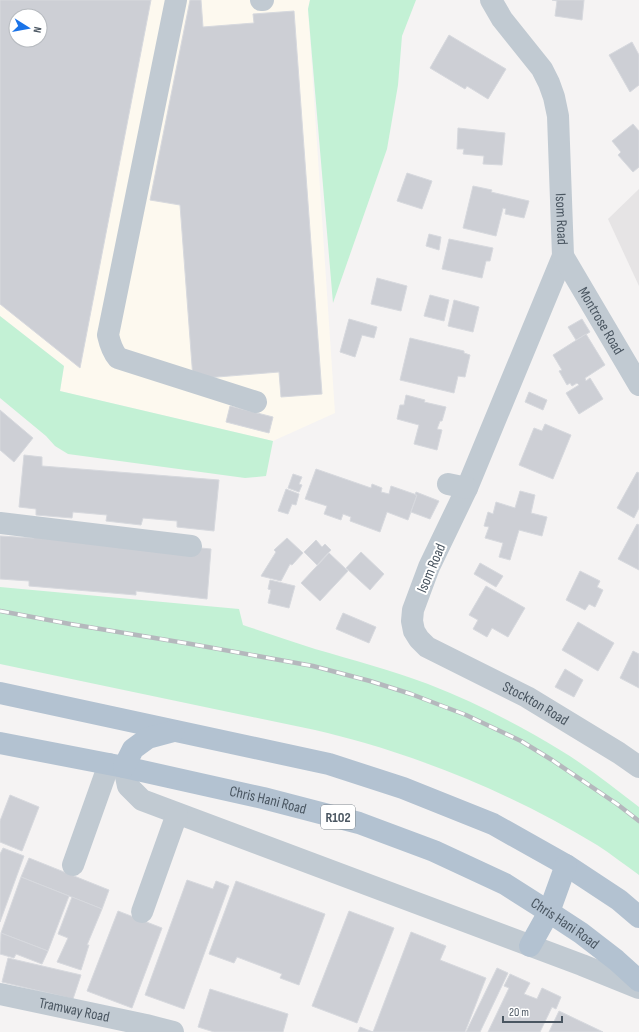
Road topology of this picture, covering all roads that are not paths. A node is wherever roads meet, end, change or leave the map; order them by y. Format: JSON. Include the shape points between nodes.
{"nodes":[{"id":1,"x":176,"y":0,"type":"edge"},
{"id":2,"x":491,"y":0,"type":"edge"},
{"id":3,"x":563,"y":256,"type":"junction"},
{"id":4,"x":639,"y":385,"type":"edge"},
{"id":5,"x":256,"y":402,"type":"dead end"},
{"id":6,"x":0,"y":524,"type":"edge"},
{"id":7,"x":191,"y":546,"type":"dead end"},
{"id":8,"x":427,"y":647,"type":"joint"},
{"id":9,"x":0,"y":693,"type":"edge"},
{"id":10,"x":175,"y":731,"type":"junction"},
{"id":11,"x":0,"y":742,"type":"edge"},
{"id":12,"x":117,"y":766,"type":"junction"},
{"id":13,"x":639,"y":767,"type":"edge"},
{"id":14,"x":176,"y":814,"type":"junction"},
{"id":15,"x":73,"y":865,"type":"dead end"},
{"id":16,"x":566,"y":865,"type":"junction"},
{"id":17,"x":142,"y":912,"type":"dead end"},
{"id":18,"x":549,"y":912,"type":"junction"},
{"id":19,"x":639,"y":916,"type":"edge"},
{"id":20,"x":530,"y":946,"type":"junction"},
{"id":21,"x":639,"y":981,"type":"edge"},
{"id":22,"x":639,"y":988,"type":"edge"},
{"id":23,"x":0,"y":994,"type":"edge"},
{"id":24,"x":173,"y":1032,"type":"edge"}],
"edges":[{"from":1,"to":5,"type":"street","via":[[108,335],[118,358]]},
{"from":2,"to":3,"type":"street","name":"Isom Road","via":[[502,19],[542,69],[554,97],[558,116]]},
{"from":3,"to":4,"type":"street","name":"Montrose Road"},
{"from":3,"to":8,"type":"street","name":"Isom Road","via":[[458,486],[413,610],[414,631]]},
{"from":6,"to":7,"type":"street"},
{"from":8,"to":13,"type":"street","name":"Stockton Road","via":[[527,697]]},
{"from":9,"to":10,"type":"main road"},
{"from":10,"to":12,"type":"main road","via":[[148,738]]},
{"from":10,"to":16,"type":"main road","via":[[328,764],[403,788],[493,824]]},
{"from":11,"to":12,"type":"main road","name":"Chris Hani Road","number":"R102"},
{"from":12,"to":14,"type":"street","via":[[128,786],[142,800]]},
{"from":12,"to":15,"type":"street"},
{"from":12,"to":18,"type":"main road","name":"Chris Hani Road","number":"R102","via":[[263,798],[359,823],[434,851],[505,884]]},
{"from":14,"to":17,"type":"street"},
{"from":14,"to":20,"type":"street"},
{"from":16,"to":18,"type":"main road"},
{"from":16,"to":19,"type":"main road"},
{"from":18,"to":20,"type":"main road"},
{"from":18,"to":21,"type":"main road","name":"Chris Hani Road","number":"R102","via":[[581,932]]},
{"from":20,"to":22,"type":"street"},
{"from":23,"to":24,"type":"street","name":"Tramway Road"}]}
